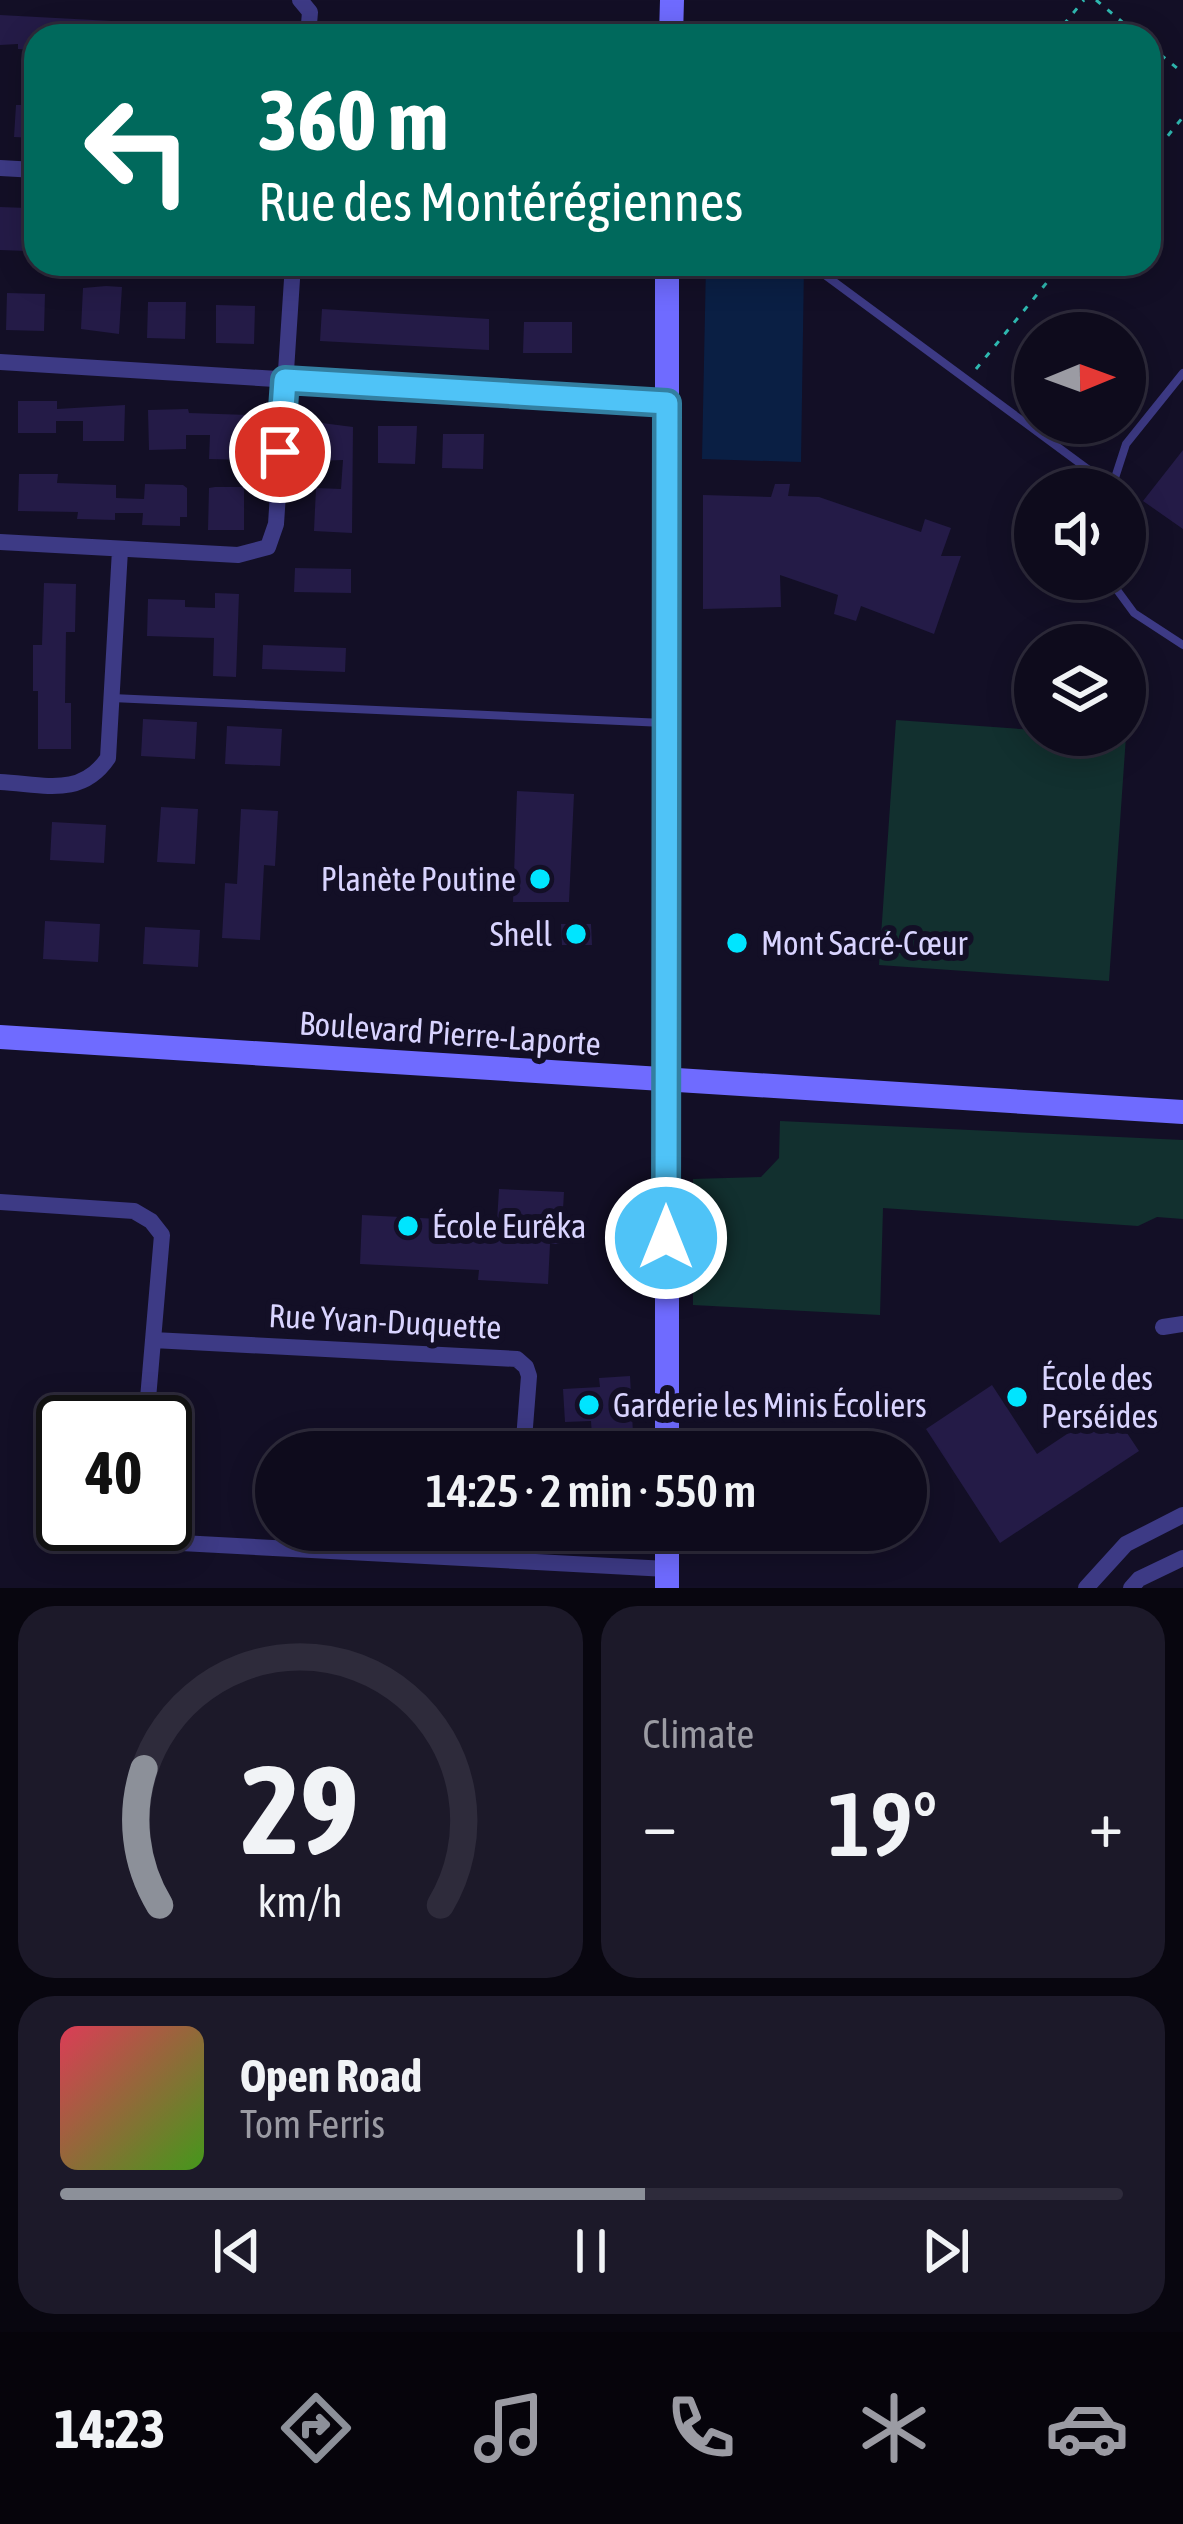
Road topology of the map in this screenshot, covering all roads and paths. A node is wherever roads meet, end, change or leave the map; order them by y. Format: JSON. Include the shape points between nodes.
{"nodes":[{"id":1,"x":1084,"y":0,"type":"edge"},
{"id":2,"x":1096,"y":0,"type":"edge"},
{"id":3,"x":1064,"y":24,"type":"edge"},
{"id":4,"x":1125,"y":24,"type":"edge"},
{"id":5,"x":1183,"y":117,"type":"edge"},
{"id":6,"x":1161,"y":144,"type":"edge"},
{"id":7,"x":291,"y":276,"type":"edge"},
{"id":8,"x":667,"y":276,"type":"edge"},
{"id":9,"x":826,"y":276,"type":"edge"},
{"id":10,"x":1052,"y":276,"type":"edge"},
{"id":11,"x":0,"y":362,"type":"edge"},
{"id":12,"x":1183,"y":373,"type":"edge"},
{"id":13,"x":285,"y":380,"type":"junction"},
{"id":14,"x":967,"y":380,"type":"junction"},
{"id":15,"x":667,"y":403,"type":"junction"},
{"id":16,"x":1085,"y":468,"type":"edge"},
{"id":17,"x":1118,"y":468,"type":"edge"},
{"id":18,"x":0,"y":542,"type":"edge"},
{"id":19,"x":120,"y":550,"type":"junction"},
{"id":20,"x":1124,"y":600,"type":"edge"},
{"id":21,"x":1183,"y":645,"type":"edge"},
{"id":22,"x":112,"y":698,"type":"junction"},
{"id":23,"x":666,"y":723,"type":"junction"},
{"id":24,"x":0,"y":782,"type":"edge"},
{"id":25,"x":0,"y":1037,"type":"edge"},
{"id":26,"x":665,"y":1080,"type":"junction"},
{"id":27,"x":1183,"y":1112,"type":"edge"},
{"id":28,"x":0,"y":1202,"type":"edge"},
{"id":29,"x":1183,"y":1324,"type":"edge"},
{"id":30,"x":1163,"y":1327,"type":"dead end"},
{"id":31,"x":152,"y":1340,"type":"junction"},
{"id":32,"x":148,"y":1395,"type":"edge"},
{"id":33,"x":525,"y":1431,"type":"edge"},
{"id":34,"x":667,"y":1431,"type":"edge"},
{"id":35,"x":1183,"y":1515,"type":"edge"},
{"id":36,"x":192,"y":1543,"type":"edge"},
{"id":37,"x":517,"y":1551,"type":"edge"},
{"id":38,"x":1183,"y":1558,"type":"edge"},
{"id":39,"x":516,"y":1561,"type":"junction"},
{"id":40,"x":667,"y":1578,"type":"edge"},
{"id":41,"x":1086,"y":1588,"type":"edge"},
{"id":42,"x":1131,"y":1588,"type":"edge"}],
"edges":[{"from":1,"to":3,"type":"path"},
{"from":2,"to":4,"type":"path"},
{"from":5,"to":6,"type":"path"},
{"from":7,"to":13,"type":"street"},
{"from":8,"to":15,"type":"street"},
{"from":9,"to":14,"type":"lane"},
{"from":10,"to":14,"type":"path"},
{"from":11,"to":13,"type":"street"},
{"from":12,"to":17,"type":"lane","via":[[1126,444]]},
{"from":13,"to":15,"type":"street"},
{"from":13,"to":19,"type":"street","via":[[268,547],[238,555]]},
{"from":14,"to":16,"type":"lane"},
{"from":15,"to":23,"type":"street"},
{"from":18,"to":19,"type":"street"},
{"from":19,"to":22,"type":"street"},
{"from":20,"to":21,"type":"lane"},
{"from":22,"to":23,"type":"lane"},
{"from":22,"to":24,"type":"street","via":[[108,758],[96,776],[77,785]]},
{"from":23,"to":26,"type":"street"},
{"from":25,"to":26,"type":"street","name":"Boulevard Pierre-Laporte"},
{"from":26,"to":27,"type":"street","name":"Boulevard Pierre-Laporte"},
{"from":26,"to":34,"type":"street"},
{"from":28,"to":31,"type":"street","via":[[134,1211],[151,1221],[162,1234]]},
{"from":29,"to":30,"type":"street"},
{"from":31,"to":32,"type":"street"},
{"from":31,"to":33,"type":"street","name":"Rue Yvan-Duquette","via":[[517,1359],[529,1376]]},
{"from":35,"to":41,"type":"street","via":[[1126,1544]]},
{"from":36,"to":39,"type":"street"},
{"from":37,"to":39,"type":"street"},
{"from":38,"to":42,"type":"street"},
{"from":39,"to":40,"type":"street"}]}
